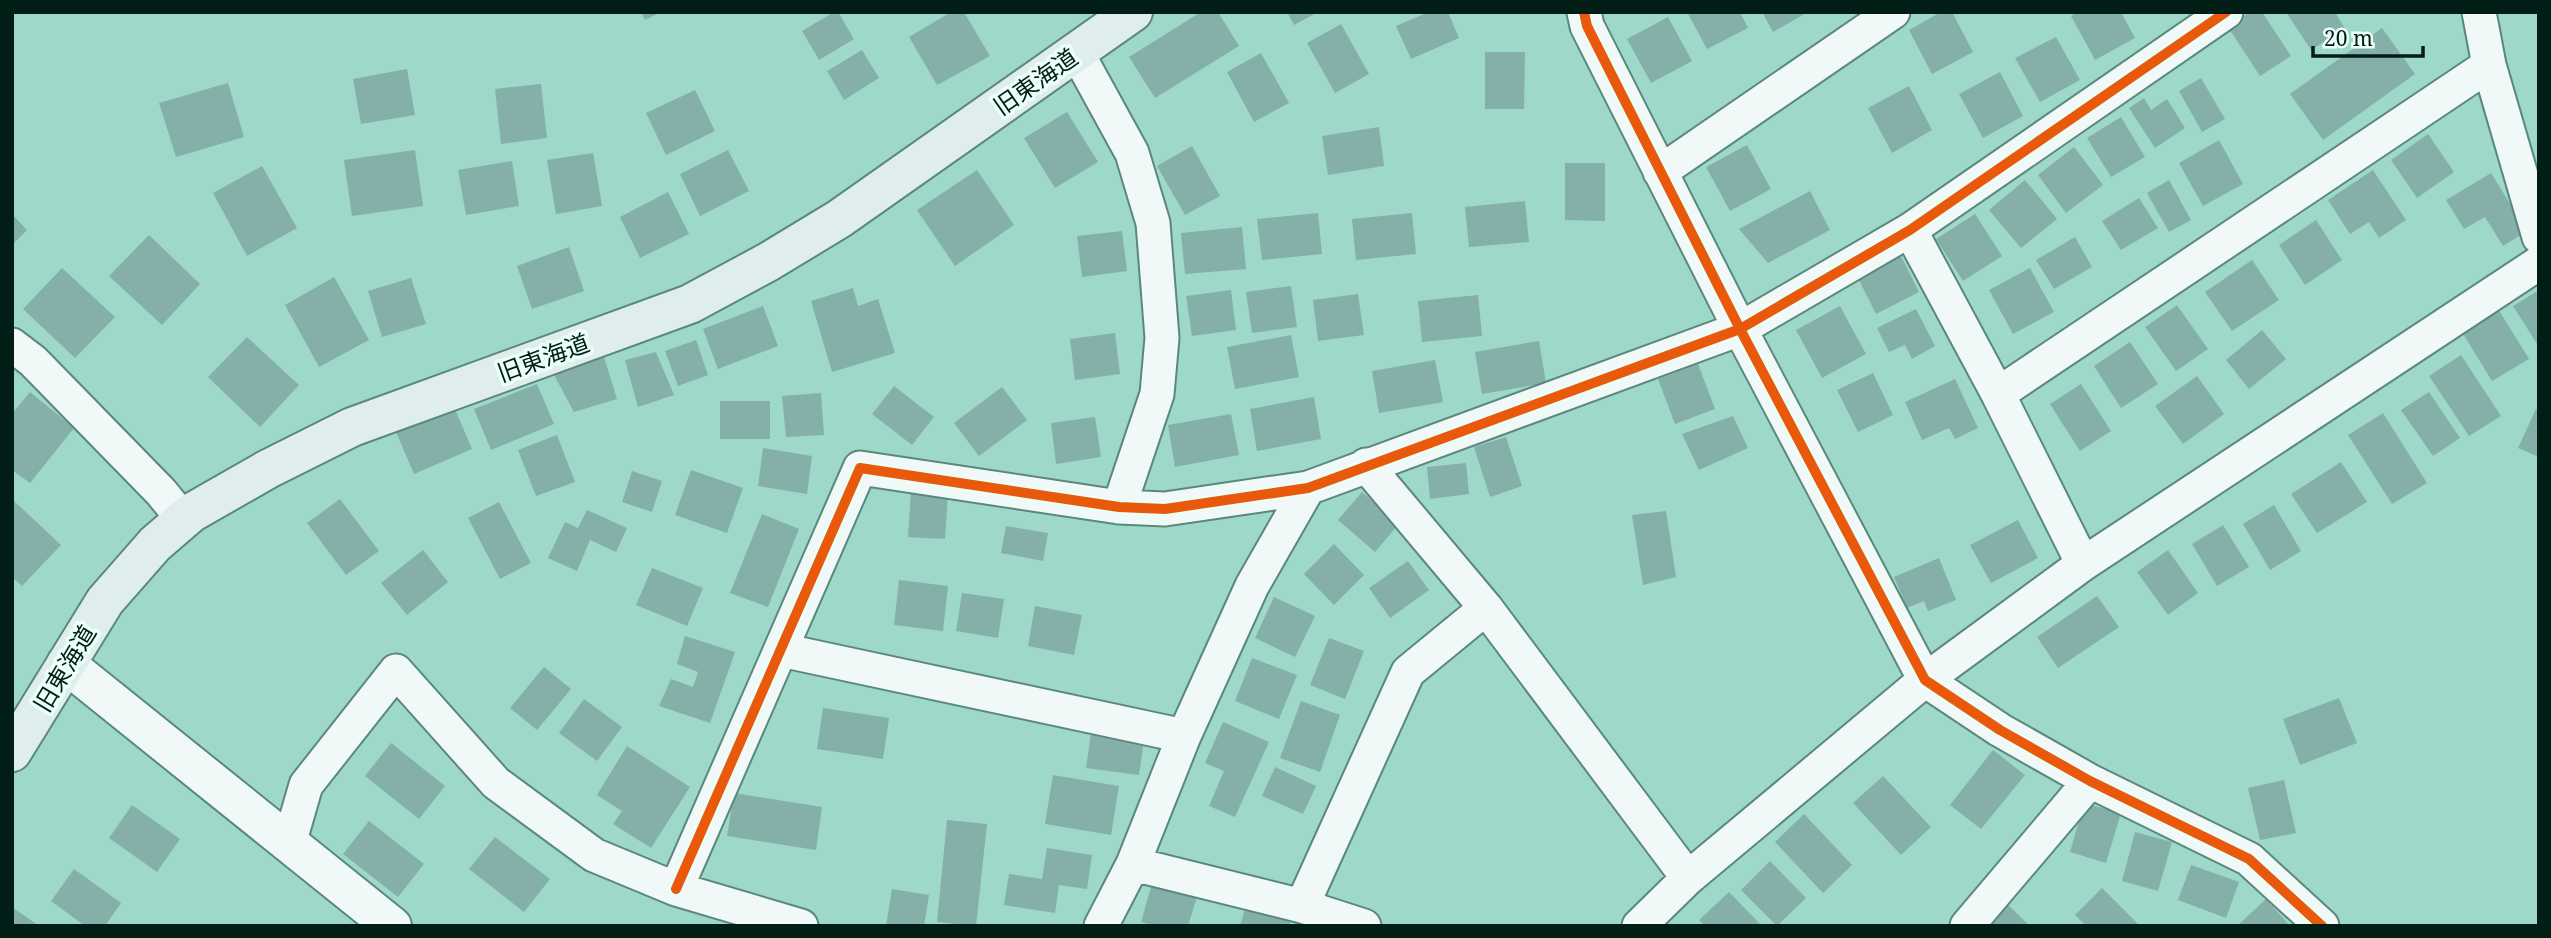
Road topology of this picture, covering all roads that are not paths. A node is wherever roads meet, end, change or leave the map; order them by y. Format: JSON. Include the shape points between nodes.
{"nodes":[{"id":1,"x":1133,"y":12,"type":"edge"},
{"id":2,"x":1584,"y":12,"type":"edge"},
{"id":3,"x":1893,"y":12,"type":"edge"},
{"id":4,"x":2226,"y":12,"type":"edge"},
{"id":5,"x":2479,"y":12,"type":"edge"},
{"id":6,"x":1076,"y":51,"type":"junction"},
{"id":7,"x":2490,"y":65,"type":"junction"},
{"id":8,"x":1660,"y":172,"type":"junction"},
{"id":9,"x":1910,"y":230,"type":"junction"},
{"id":10,"x":2539,"y":237,"type":"edge"},
{"id":11,"x":2539,"y":263,"type":"edge"},
{"id":12,"x":1740,"y":329,"type":"junction"},
{"id":13,"x":12,"y":345,"type":"edge"},
{"id":14,"x":1998,"y":394,"type":"junction"},
{"id":15,"x":1366,"y":465,"type":"junction"},
{"id":16,"x":1308,"y":488,"type":"junction"},
{"id":17,"x":1119,"y":507,"type":"junction"},
{"id":18,"x":183,"y":519,"type":"junction"},
{"id":19,"x":2083,"y":564,"type":"junction"},
{"id":20,"x":1486,"y":608,"type":"junction"},
{"id":21,"x":781,"y":650,"type":"junction"},
{"id":22,"x":66,"y":664,"type":"junction"},
{"id":23,"x":1925,"y":680,"type":"junction"},
{"id":24,"x":1184,"y":736,"type":"junction"},
{"id":25,"x":12,"y":752,"type":"edge"},
{"id":26,"x":2090,"y":780,"type":"junction"},
{"id":27,"x":289,"y":844,"type":"junction"},
{"id":28,"x":1133,"y":864,"type":"junction"},
{"id":29,"x":1688,"y":878,"type":"junction"},
{"id":30,"x":676,"y":889,"type":"junction"},
{"id":31,"x":1301,"y":906,"type":"junction"},
{"id":32,"x":392,"y":926,"type":"edge"},
{"id":33,"x":801,"y":926,"type":"edge"},
{"id":34,"x":1101,"y":926,"type":"edge"},
{"id":35,"x":1364,"y":926,"type":"edge"},
{"id":36,"x":1639,"y":926,"type":"edge"},
{"id":37,"x":1967,"y":926,"type":"edge"},
{"id":38,"x":2322,"y":926,"type":"edge"}],
"edges":[{"from":1,"to":6,"type":"main road","name":"旧東海道"},
{"from":2,"to":8,"type":"street"},
{"from":3,"to":8,"type":"street"},
{"from":4,"to":9,"type":"street"},
{"from":5,"to":7,"type":"street"},
{"from":6,"to":17,"type":"street","via":[[1132,153],[1153,223],[1162,338],[1157,394]]},
{"from":6,"to":18,"type":"main road","name":"旧東海道","via":[[839,219],[690,304],[352,426]]},
{"from":7,"to":10,"type":"street"},
{"from":7,"to":14,"type":"street"},
{"from":8,"to":12,"type":"street"},
{"from":9,"to":12,"type":"street"},
{"from":9,"to":14,"type":"street"},
{"from":11,"to":19,"type":"street"},
{"from":12,"to":15,"type":"street"},
{"from":12,"to":23,"type":"street"},
{"from":13,"to":18,"type":"street","via":[[33,361]]},
{"from":14,"to":19,"type":"street"},
{"from":15,"to":16,"type":"street"},
{"from":15,"to":20,"type":"street"},
{"from":16,"to":17,"type":"street","via":[[1165,509]]},
{"from":16,"to":24,"type":"street","via":[[1252,586]]},
{"from":17,"to":21,"type":"street","via":[[860,468]]},
{"from":18,"to":22,"type":"main road","name":"旧東海道","via":[[105,601]]},
{"from":19,"to":23,"type":"street"},
{"from":20,"to":29,"type":"street"},
{"from":20,"to":31,"type":"street","via":[[1408,672]]},
{"from":21,"to":24,"type":"street"},
{"from":21,"to":30,"type":"street"},
{"from":22,"to":25,"type":"main road","name":"旧東海道"},
{"from":22,"to":27,"type":"street"},
{"from":23,"to":26,"type":"street","via":[[2000,730]]},
{"from":23,"to":29,"type":"street"},
{"from":24,"to":28,"type":"street"},
{"from":26,"to":37,"type":"street"},
{"from":26,"to":38,"type":"street","via":[[2249,859]]},
{"from":27,"to":30,"type":"street","via":[[306,785],[396,671],[496,783],[594,855]]},
{"from":27,"to":32,"type":"street"},
{"from":28,"to":31,"type":"street"},
{"from":28,"to":34,"type":"street"},
{"from":29,"to":36,"type":"street"},
{"from":30,"to":33,"type":"street"},
{"from":31,"to":35,"type":"street"}]}
